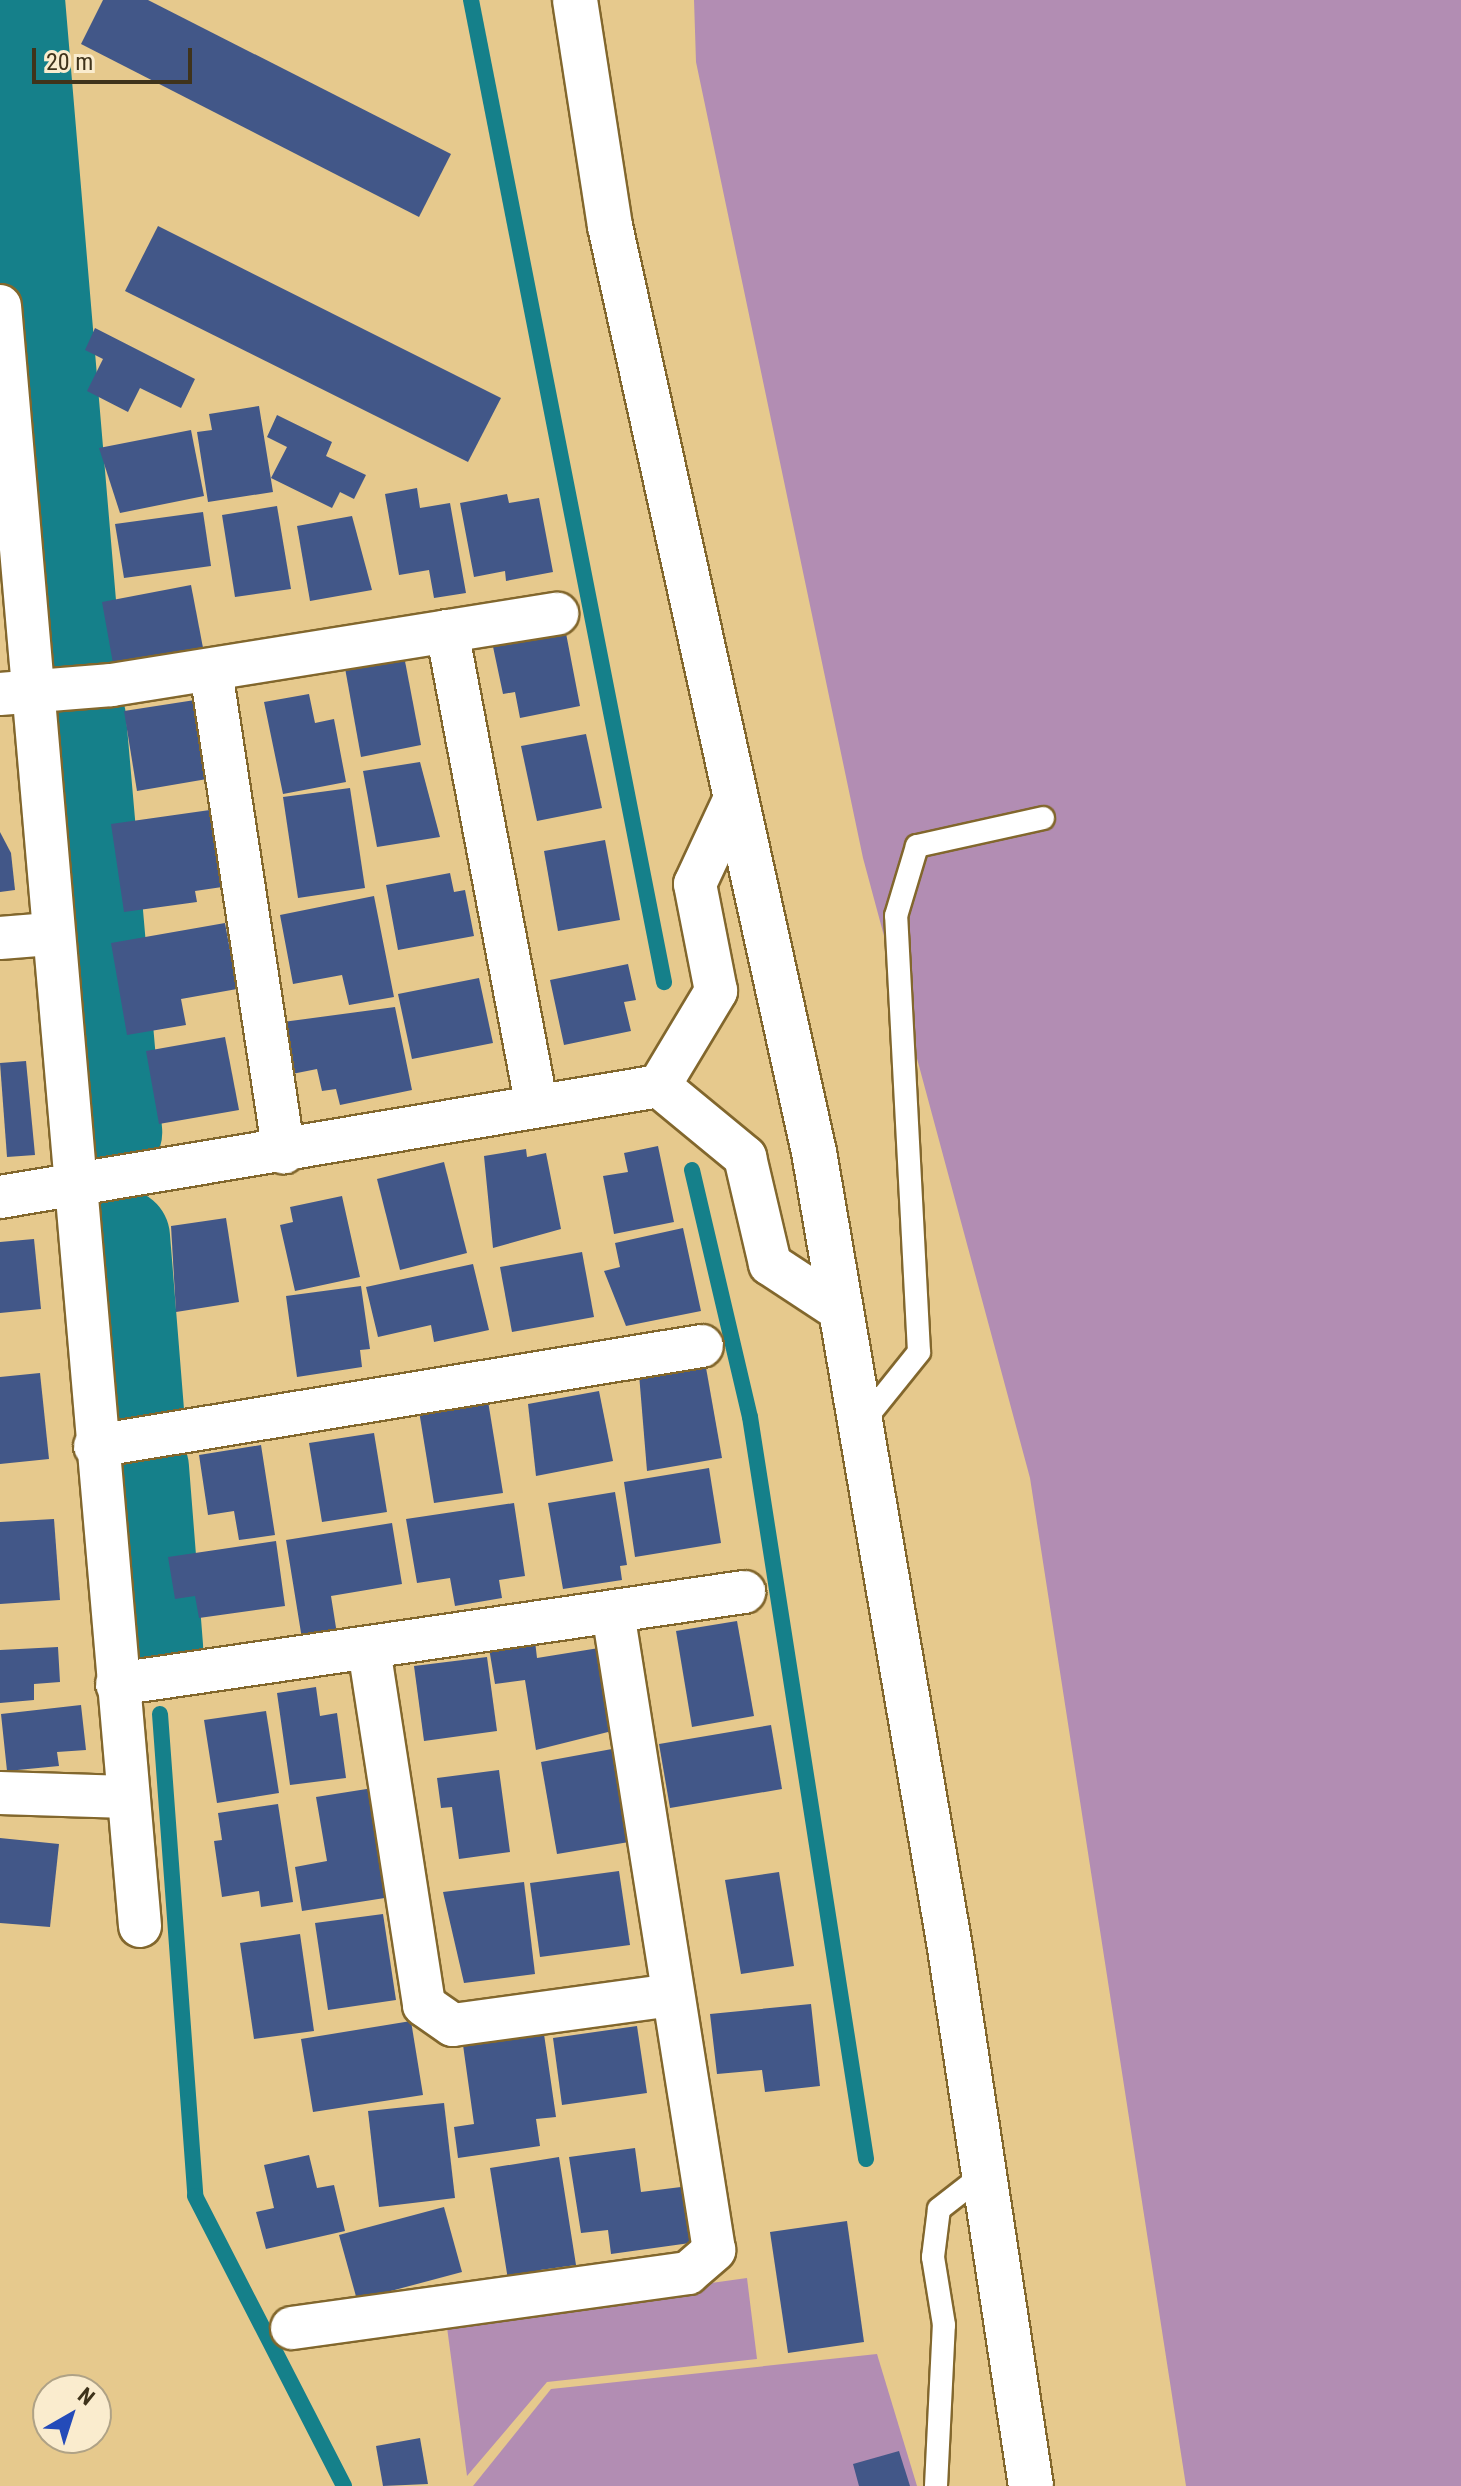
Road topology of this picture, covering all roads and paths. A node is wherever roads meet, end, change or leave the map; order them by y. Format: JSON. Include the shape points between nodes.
{"nodes":[{"id":1,"x":575,"y":0,"type":"edge"},
{"id":2,"x":0,"y":306,"type":"edge"},
{"id":3,"x":4,"y":418,"type":"edge"},
{"id":4,"x":557,"y":614,"type":"dead end"},
{"id":5,"x":447,"y":631,"type":"junction"},
{"id":6,"x":211,"y":671,"type":"junction"},
{"id":7,"x":17,"y":693,"type":"edge"},
{"id":8,"x":736,"y":796,"type":"junction"},
{"id":9,"x":1043,"y":818,"type":"dead end"},
{"id":10,"x":50,"y":934,"type":"junction"},
{"id":11,"x":0,"y":938,"type":"edge"},
{"id":12,"x":659,"y":1086,"type":"junction"},
{"id":13,"x":537,"y":1107,"type":"junction"},
{"id":14,"x":284,"y":1152,"type":"junction"},
{"id":15,"x":72,"y":1189,"type":"junction"},
{"id":16,"x":0,"y":1197,"type":"edge"},
{"id":17,"x":840,"y":1310,"type":"junction"},
{"id":18,"x":702,"y":1346,"type":"dead end"},
{"id":19,"x":859,"y":1427,"type":"junction"},
{"id":20,"x":95,"y":1446,"type":"junction"},
{"id":21,"x":744,"y":1592,"type":"dead end"},
{"id":22,"x":613,"y":1612,"type":"junction"},
{"id":23,"x":369,"y":1649,"type":"junction"},
{"id":24,"x":117,"y":1684,"type":"junction"},
{"id":25,"x":0,"y":1793,"type":"edge"},
{"id":26,"x":127,"y":1797,"type":"junction"},
{"id":27,"x":140,"y":1926,"type":"dead end"},
{"id":28,"x":672,"y":1995,"type":"junction"},
{"id":29,"x":984,"y":2174,"type":"junction"},
{"id":30,"x":292,"y":2328,"type":"dead end"},
{"id":31,"x":936,"y":2486,"type":"edge"},
{"id":32,"x":1031,"y":2486,"type":"edge"}],
"edges":[{"from":1,"to":8,"type":"street","via":[[610,226]]},
{"from":2,"to":3,"type":"street"},
{"from":3,"to":7,"type":"street"},
{"from":4,"to":5,"type":"street"},
{"from":5,"to":6,"type":"street"},
{"from":5,"to":13,"type":"street"},
{"from":6,"to":7,"type":"street"},
{"from":6,"to":14,"type":"street"},
{"from":7,"to":10,"type":"street"},
{"from":8,"to":12,"type":"street","via":[[695,884],[716,991]]},
{"from":8,"to":17,"type":"street","via":[[814,1152]]},
{"from":9,"to":19,"type":"lane","via":[[917,846],[896,916],[919,1352]]},
{"from":10,"to":11,"type":"street"},
{"from":10,"to":15,"type":"street"},
{"from":12,"to":13,"type":"street"},
{"from":12,"to":17,"type":"street","via":[[745,1157],[770,1264]]},
{"from":13,"to":14,"type":"street"},
{"from":14,"to":15,"type":"street"},
{"from":15,"to":16,"type":"street"},
{"from":15,"to":20,"type":"street"},
{"from":17,"to":19,"type":"street"},
{"from":18,"to":20,"type":"street"},
{"from":19,"to":29,"type":"street"},
{"from":20,"to":24,"type":"street"},
{"from":21,"to":22,"type":"street"},
{"from":22,"to":23,"type":"street"},
{"from":22,"to":28,"type":"street"},
{"from":23,"to":24,"type":"street"},
{"from":23,"to":28,"type":"street","via":[[424,2005],[453,2025]]},
{"from":24,"to":26,"type":"street"},
{"from":25,"to":26,"type":"street"},
{"from":26,"to":27,"type":"street"},
{"from":28,"to":30,"type":"street","via":[[714,2250],[688,2273]]},
{"from":29,"to":31,"type":"lane","via":[[939,2209],[933,2257],[944,2325]]},
{"from":29,"to":32,"type":"street"}]}
